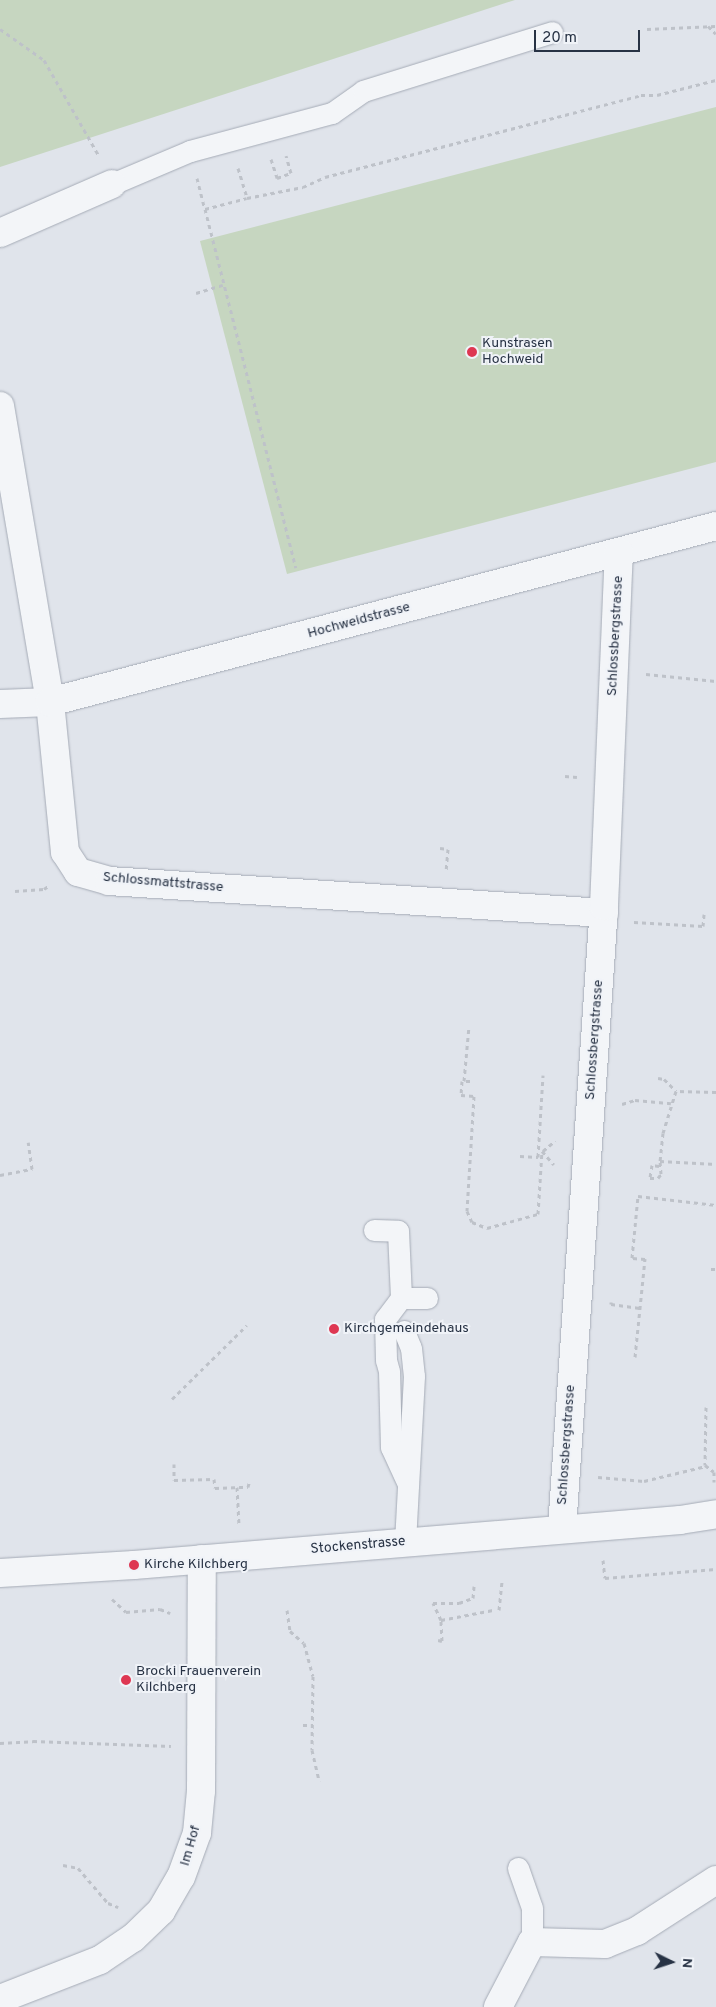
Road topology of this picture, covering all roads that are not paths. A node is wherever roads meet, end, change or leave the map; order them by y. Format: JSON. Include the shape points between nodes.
{"nodes":[{"id":1,"x":552,"y":32,"type":"dead end"},
{"id":2,"x":112,"y":184,"type":"joint"},
{"id":3,"x":0,"y":233,"type":"edge"},
{"id":4,"x":0,"y":406,"type":"edge"},
{"id":5,"x":716,"y":526,"type":"edge"},
{"id":6,"x":619,"y":552,"type":"junction"},
{"id":7,"x":50,"y":702,"type":"junction"},
{"id":8,"x":0,"y":704,"type":"edge"},
{"id":9,"x":613,"y":917,"type":"junction"},
{"id":10,"x":374,"y":1230,"type":"dead end"},
{"id":11,"x":401,"y":1298,"type":"junction"},
{"id":12,"x":427,"y":1298,"type":"dead end"},
{"id":13,"x":404,"y":1331,"type":"dead end"},
{"id":14,"x":408,"y":1484,"type":"junction"},
{"id":15,"x":716,"y":1514,"type":"edge"},
{"id":16,"x":562,"y":1529,"type":"junction"},
{"id":17,"x":405,"y":1542,"type":"junction"},
{"id":18,"x":202,"y":1559,"type":"junction"},
{"id":19,"x":0,"y":1573,"type":"edge"},
{"id":20,"x":518,"y":1868,"type":"dead end"},
{"id":21,"x":716,"y":1880,"type":"edge"},
{"id":22,"x":532,"y":1942,"type":"junction"},
{"id":23,"x":0,"y":1998,"type":"edge"},
{"id":24,"x":498,"y":2007,"type":"edge"}],
"edges":[{"from":1,"to":2,"type":"lane","via":[[363,91],[332,112],[190,151]]},
{"from":2,"to":3,"type":"street"},
{"from":4,"to":7,"type":"street","name":"Schlossmattstrasse"},
{"from":5,"to":6,"type":"street","name":"Hochweidstrasse"},
{"from":6,"to":7,"type":"street","name":"Hochweidstrasse"},
{"from":6,"to":9,"type":"street","name":"Schlossbergstrasse"},
{"from":7,"to":8,"type":"street","name":"Hochweidstrasse"},
{"from":7,"to":9,"type":"street","name":"Schlossmattstrasse","via":[[65,852],[78,872],[109,881]]},
{"from":9,"to":16,"type":"street","name":"Schlossbergstrasse"},
{"from":10,"to":11,"type":"lane","via":[[398,1231]]},
{"from":11,"to":12,"type":"lane"},
{"from":11,"to":14,"type":"lane","via":[[385,1319],[386,1360],[392,1447]]},
{"from":13,"to":14,"type":"lane","via":[[411,1348],[414,1376]]},
{"from":14,"to":17,"type":"lane"},
{"from":15,"to":16,"type":"street","name":"Stockenstrasse"},
{"from":16,"to":17,"type":"street","name":"Stockenstrasse"},
{"from":17,"to":18,"type":"street","name":"Stockenstrasse"},
{"from":18,"to":19,"type":"street","name":"Stockenstrasse"},
{"from":18,"to":23,"type":"street","name":"Im Hof","via":[[197,1833],[181,1877],[161,1911],[133,1938],[100,1960]]},
{"from":20,"to":22,"type":"lane","via":[[532,1908]]},
{"from":21,"to":22,"type":"street","via":[[637,1931],[605,1944]]},
{"from":22,"to":24,"type":"street"}]}
